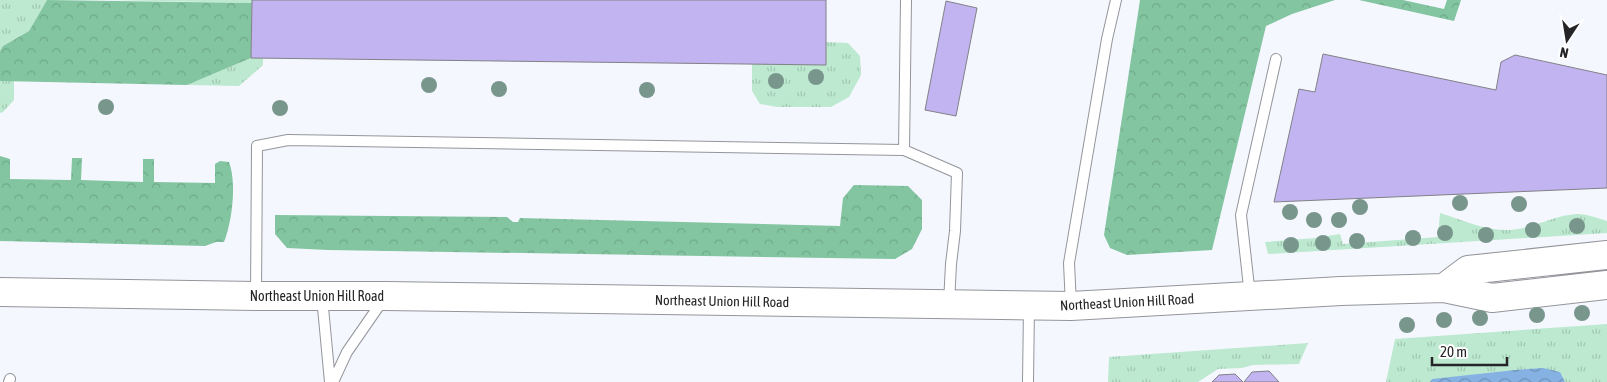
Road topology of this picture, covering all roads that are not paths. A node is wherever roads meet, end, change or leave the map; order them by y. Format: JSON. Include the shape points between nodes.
{"nodes":[{"id":1,"x":906,"y":0,"type":"edge"},
{"id":2,"x":1116,"y":0,"type":"edge"},
{"id":3,"x":1276,"y":59,"type":"dead end"},
{"id":4,"x":904,"y":150,"type":"junction"},
{"id":5,"x":1607,"y":255,"type":"edge"},
{"id":6,"x":1607,"y":285,"type":"edge"},
{"id":7,"x":1444,"y":288,"type":"junction"},
{"id":8,"x":0,"y":292,"type":"edge"},
{"id":9,"x":256,"y":296,"type":"junction"},
{"id":10,"x":322,"y":296,"type":"junction"},
{"id":11,"x":385,"y":296,"type":"junction"},
{"id":12,"x":1250,"y":296,"type":"junction"},
{"id":13,"x":949,"y":304,"type":"junction"},
{"id":14,"x":1029,"y":305,"type":"junction"},
{"id":15,"x":1071,"y":306,"type":"junction"},
{"id":16,"x":332,"y":382,"type":"edge"},
{"id":17,"x":1028,"y":382,"type":"edge"}],
"edges":[{"from":1,"to":4,"type":"lane"},
{"from":2,"to":15,"type":"lane","via":[[1069,262]]},
{"from":3,"to":12,"type":"lane","via":[[1241,215]]},
{"from":4,"to":9,"type":"lane","via":[[288,140],[257,146]]},
{"from":4,"to":13,"type":"lane","via":[[957,173]]},
{"from":5,"to":7,"type":"main road","via":[[1468,270]]},
{"from":6,"to":7,"type":"main road","name":"Northeast Union Hill Road","via":[[1492,298]]},
{"from":7,"to":12,"type":"main road","name":"Northeast Union Hill Road"},
{"from":8,"to":9,"type":"main road","name":"Northeast Union Hill Road"},
{"from":9,"to":10,"type":"main road","name":"Northeast Union Hill Road"},
{"from":10,"to":11,"type":"main road","name":"Northeast Union Hill Road"},
{"from":10,"to":16,"type":"lane"},
{"from":11,"to":13,"type":"main road","name":"Northeast Union Hill Road"},
{"from":11,"to":16,"type":"lane","via":[[347,352]]},
{"from":12,"to":15,"type":"main road","name":"Northeast Union Hill Road"},
{"from":13,"to":14,"type":"main road","name":"Northeast Union Hill Road"},
{"from":14,"to":15,"type":"main road","name":"Northeast Union Hill Road"},
{"from":14,"to":17,"type":"lane"}]}
